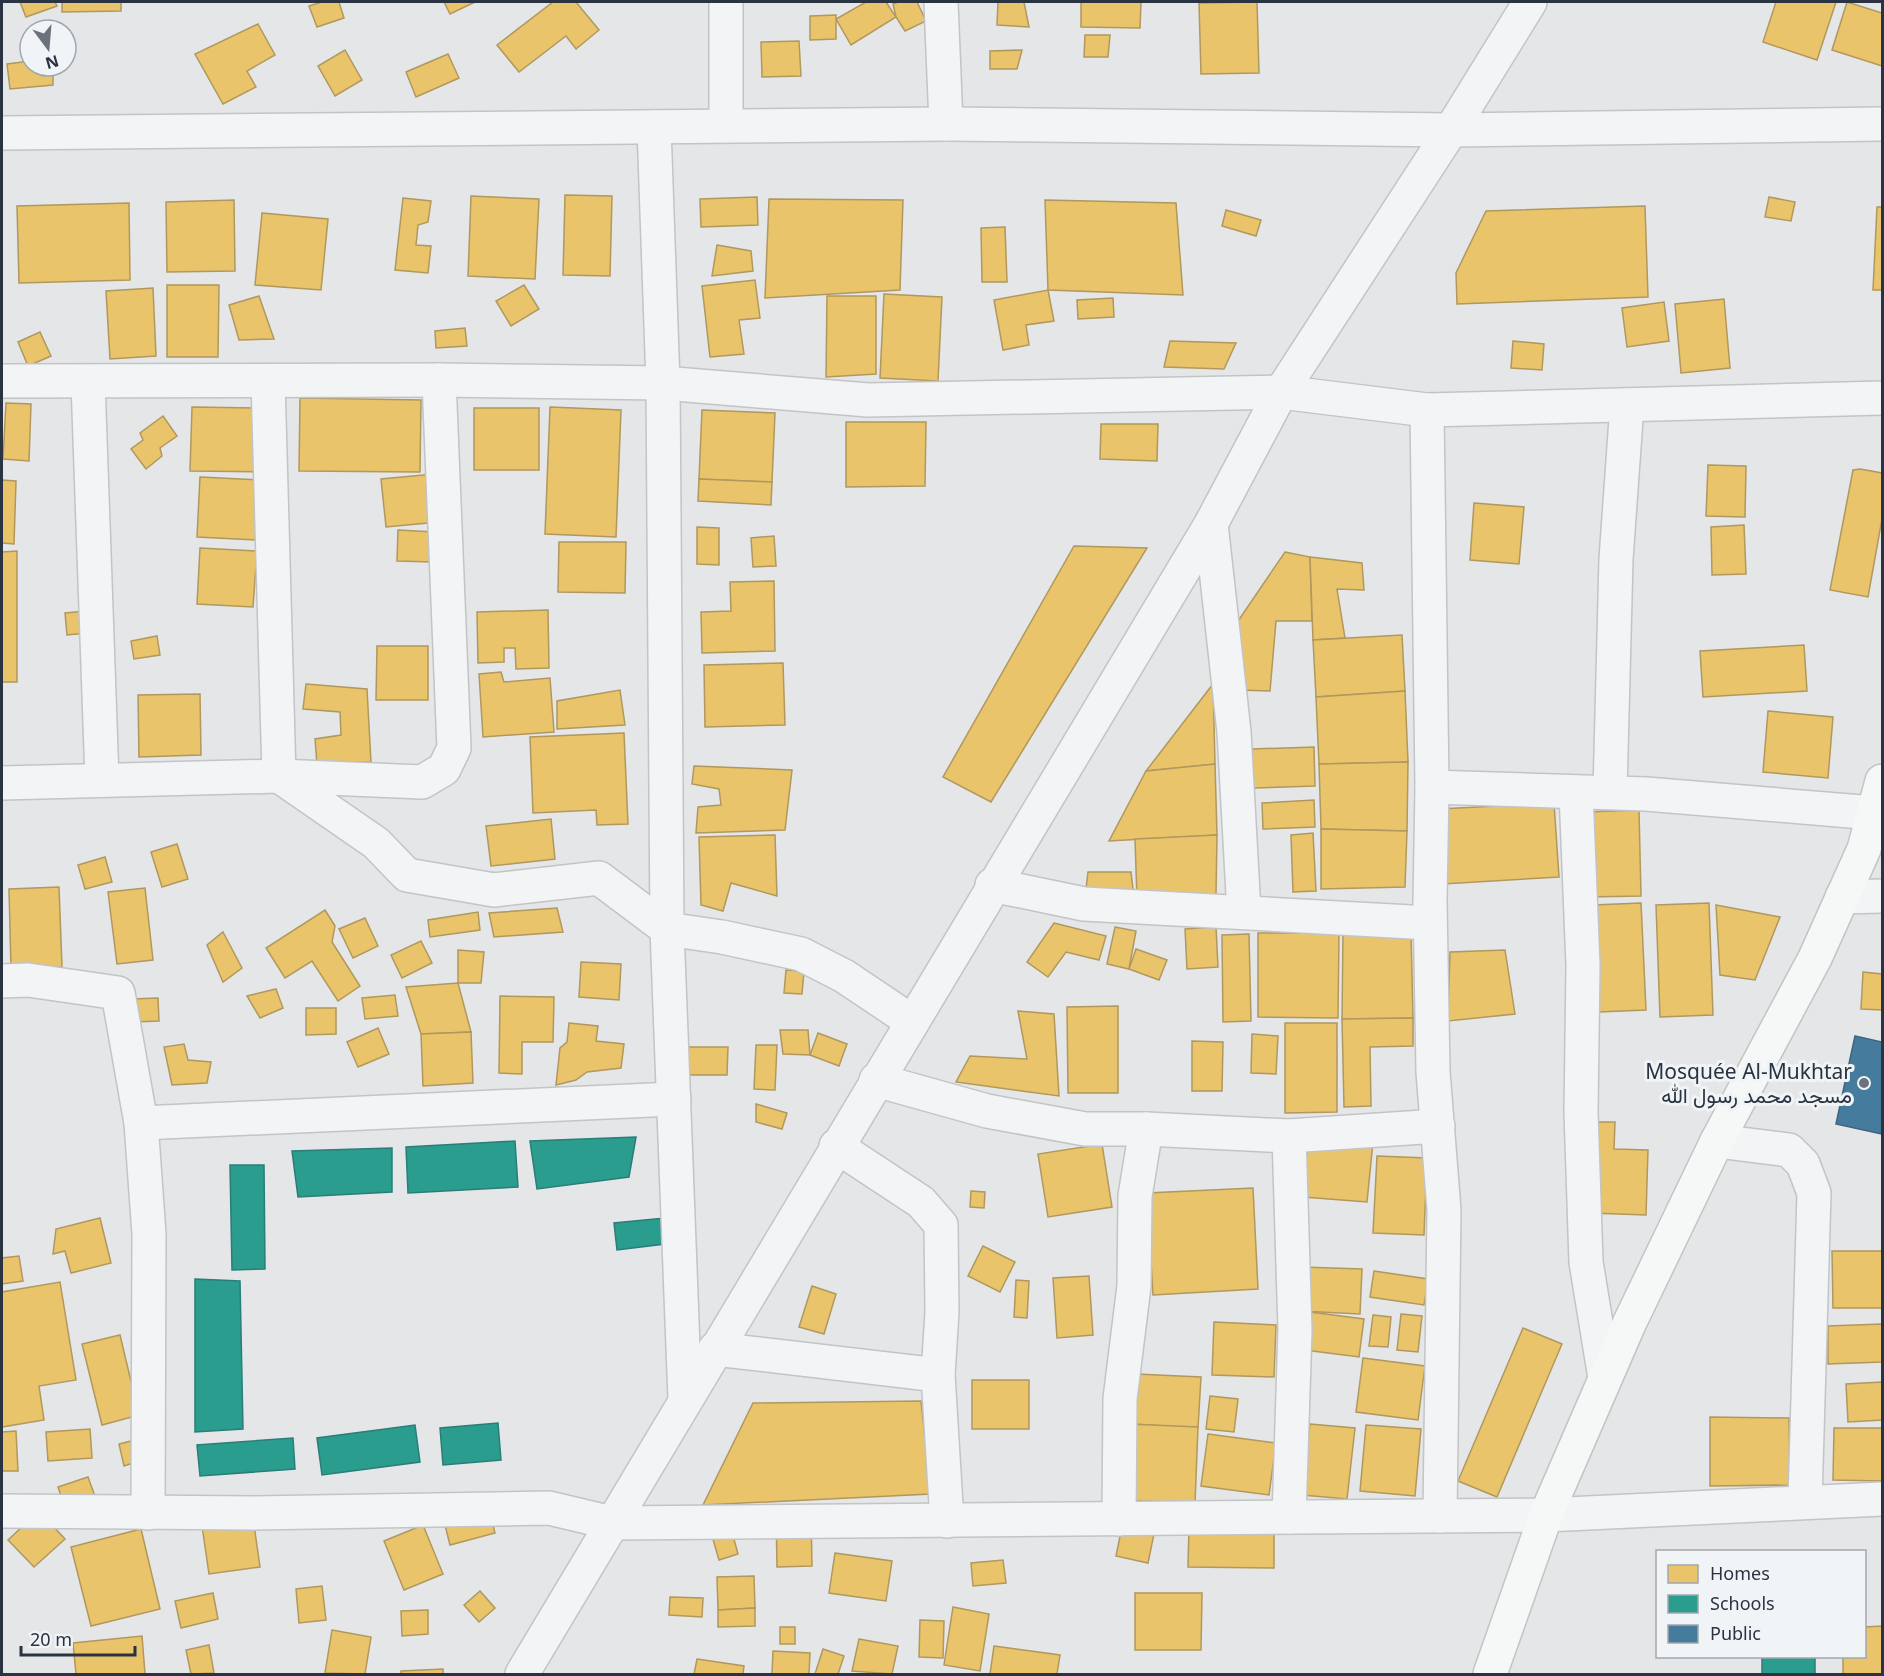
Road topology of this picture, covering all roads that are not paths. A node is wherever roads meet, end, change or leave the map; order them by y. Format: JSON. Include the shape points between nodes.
{"nodes":[{"id":1,"x":726,"y":2,"type":"edge"},
{"id":2,"x":941,"y":2,"type":"edge"},
{"id":3,"x":1530,"y":2,"type":"edge"},
{"id":4,"x":946,"y":124,"type":"junction"},
{"id":5,"x":1882,"y":124,"type":"edge"},
{"id":6,"x":726,"y":125,"type":"junction"},
{"id":7,"x":654,"y":127,"type":"junction"},
{"id":8,"x":1451,"y":130,"type":"junction"},
{"id":9,"x":2,"y":133,"type":"edge"},
{"id":10,"x":439,"y":380,"type":"junction"},
{"id":11,"x":2,"y":381,"type":"edge"},
{"id":12,"x":268,"y":381,"type":"junction"},
{"id":13,"x":88,"y":382,"type":"junction"},
{"id":14,"x":663,"y":383,"type":"junction"},
{"id":15,"x":1281,"y":392,"type":"junction"},
{"id":16,"x":1882,"y":398,"type":"edge"},
{"id":17,"x":1627,"y":405,"type":"junction"},
{"id":18,"x":1427,"y":410,"type":"junction"},
{"id":19,"x":1211,"y":524,"type":"junction"},
{"id":20,"x":279,"y":776,"type":"junction"},
{"id":21,"x":102,"y":780,"type":"junction"},
{"id":22,"x":1882,"y":781,"type":"edge"},
{"id":23,"x":2,"y":783,"type":"edge"},
{"id":24,"x":1432,"y":787,"type":"junction"},
{"id":25,"x":1576,"y":792,"type":"junction"},
{"id":26,"x":1610,"y":792,"type":"junction"},
{"id":27,"x":1874,"y":813,"type":"junction"},
{"id":28,"x":992,"y":885,"type":"junction"},
{"id":29,"x":1882,"y":896,"type":"edge"},
{"id":30,"x":1842,"y":897,"type":"junction"},
{"id":31,"x":1244,"y":912,"type":"junction"},
{"id":32,"x":1430,"y":923,"type":"junction"},
{"id":33,"x":667,"y":929,"type":"junction"},
{"id":34,"x":2,"y":981,"type":"edge"},
{"id":35,"x":911,"y":1020,"type":"junction"},
{"id":36,"x":876,"y":1080,"type":"junction"},
{"id":37,"x":674,"y":1099,"type":"junction"},
{"id":38,"x":141,"y":1123,"type":"junction"},
{"id":39,"x":1437,"y":1126,"type":"junction"},
{"id":40,"x":1146,"y":1129,"type":"junction"},
{"id":41,"x":1290,"y":1136,"type":"junction"},
{"id":42,"x":1717,"y":1141,"type":"junction"},
{"id":43,"x":836,"y":1146,"type":"junction"},
{"id":44,"x":715,"y":1349,"type":"junction"},
{"id":45,"x":938,"y":1375,"type":"junction"},
{"id":46,"x":1605,"y":1378,"type":"junction"},
{"id":47,"x":685,"y":1399,"type":"junction"},
{"id":48,"x":1882,"y":1499,"type":"edge"},
{"id":49,"x":1805,"y":1501,"type":"junction"},
{"id":50,"x":2,"y":1511,"type":"edge"},
{"id":51,"x":148,"y":1513,"type":"junction"},
{"id":52,"x":1546,"y":1515,"type":"junction"},
{"id":53,"x":1440,"y":1516,"type":"junction"},
{"id":54,"x":1289,"y":1517,"type":"junction"},
{"id":55,"x":1119,"y":1519,"type":"junction"},
{"id":56,"x":947,"y":1521,"type":"junction"},
{"id":57,"x":612,"y":1523,"type":"junction"},
{"id":58,"x":522,"y":1674,"type":"edge"},
{"id":59,"x":1490,"y":1674,"type":"edge"}],
"edges":[{"from":1,"to":6,"type":"street"},
{"from":2,"to":4,"type":"street"},
{"from":3,"to":8,"type":"street"},
{"from":4,"to":6,"type":"street"},
{"from":4,"to":8,"type":"street"},
{"from":5,"to":8,"type":"street"},
{"from":6,"to":7,"type":"street"},
{"from":7,"to":9,"type":"street"},
{"from":7,"to":14,"type":"street"},
{"from":8,"to":15,"type":"street"},
{"from":10,"to":12,"type":"street"},
{"from":10,"to":14,"type":"street"},
{"from":10,"to":20,"type":"street","via":[[454,748],[444,769],[422,782]]},
{"from":11,"to":13,"type":"street"},
{"from":12,"to":13,"type":"street"},
{"from":12,"to":20,"type":"street"},
{"from":13,"to":21,"type":"street"},
{"from":14,"to":15,"type":"street","via":[[868,400]]},
{"from":14,"to":33,"type":"street"},
{"from":15,"to":18,"type":"street"},
{"from":15,"to":19,"type":"street"},
{"from":16,"to":17,"type":"street"},
{"from":17,"to":18,"type":"street"},
{"from":17,"to":26,"type":"street","via":[[1616,558]]},
{"from":18,"to":24,"type":"street"},
{"from":19,"to":28,"type":"street"},
{"from":19,"to":31,"type":"street","via":[[1234,732]]},
{"from":20,"to":21,"type":"street"},
{"from":20,"to":33,"type":"street","via":[[376,843],[407,875],[494,890],[599,878]]},
{"from":21,"to":23,"type":"street"},
{"from":22,"to":27,"type":"street"},
{"from":24,"to":25,"type":"street"},
{"from":24,"to":32,"type":"street"},
{"from":25,"to":26,"type":"street"},
{"from":25,"to":46,"type":"street","via":[[1583,965],[1581,1112],[1586,1262]]},
{"from":26,"to":27,"type":"street"},
{"from":27,"to":30,"type":"street","via":[[1864,849]]},
{"from":28,"to":31,"type":"street","via":[[1084,904]]},
{"from":28,"to":35,"type":"street"},
{"from":29,"to":30,"type":"street"},
{"from":30,"to":42,"type":"street","via":[[1815,958]]},
{"from":31,"to":32,"type":"street"},
{"from":32,"to":39,"type":"street"},
{"from":33,"to":35,"type":"street","via":[[801,954],[844,976]]},
{"from":33,"to":37,"type":"street"},
{"from":34,"to":38,"type":"street","via":[[28,980],[118,993]]},
{"from":35,"to":36,"type":"street"},
{"from":36,"to":40,"type":"street","via":[[987,1111],[1074,1127]]},
{"from":36,"to":43,"type":"street"},
{"from":37,"to":38,"type":"street"},
{"from":37,"to":47,"type":"street"},
{"from":38,"to":51,"type":"street","via":[[149,1234]]},
{"from":39,"to":41,"type":"street"},
{"from":39,"to":53,"type":"street","via":[[1444,1210]]},
{"from":40,"to":41,"type":"street"},
{"from":40,"to":55,"type":"street","via":[[1135,1196],[1134,1286],[1120,1399]]},
{"from":41,"to":54,"type":"street","via":[[1296,1330]]},
{"from":42,"to":46,"type":"street"},
{"from":42,"to":49,"type":"street","via":[[1789,1149],[1803,1164],[1814,1193]]},
{"from":43,"to":44,"type":"street"},
{"from":43,"to":45,"type":"street","via":[[921,1202],[941,1226]]},
{"from":44,"to":45,"type":"street"},
{"from":44,"to":47,"type":"street"},
{"from":45,"to":56,"type":"street"},
{"from":46,"to":52,"type":"street"},
{"from":47,"to":57,"type":"street"},
{"from":48,"to":49,"type":"street"},
{"from":49,"to":52,"type":"street"},
{"from":50,"to":51,"type":"street"},
{"from":51,"to":57,"type":"street","via":[[549,1508]]},
{"from":52,"to":53,"type":"street"},
{"from":52,"to":59,"type":"street"},
{"from":53,"to":54,"type":"street"},
{"from":54,"to":55,"type":"street"},
{"from":55,"to":56,"type":"street"},
{"from":56,"to":57,"type":"street"},
{"from":57,"to":58,"type":"street"}]}
